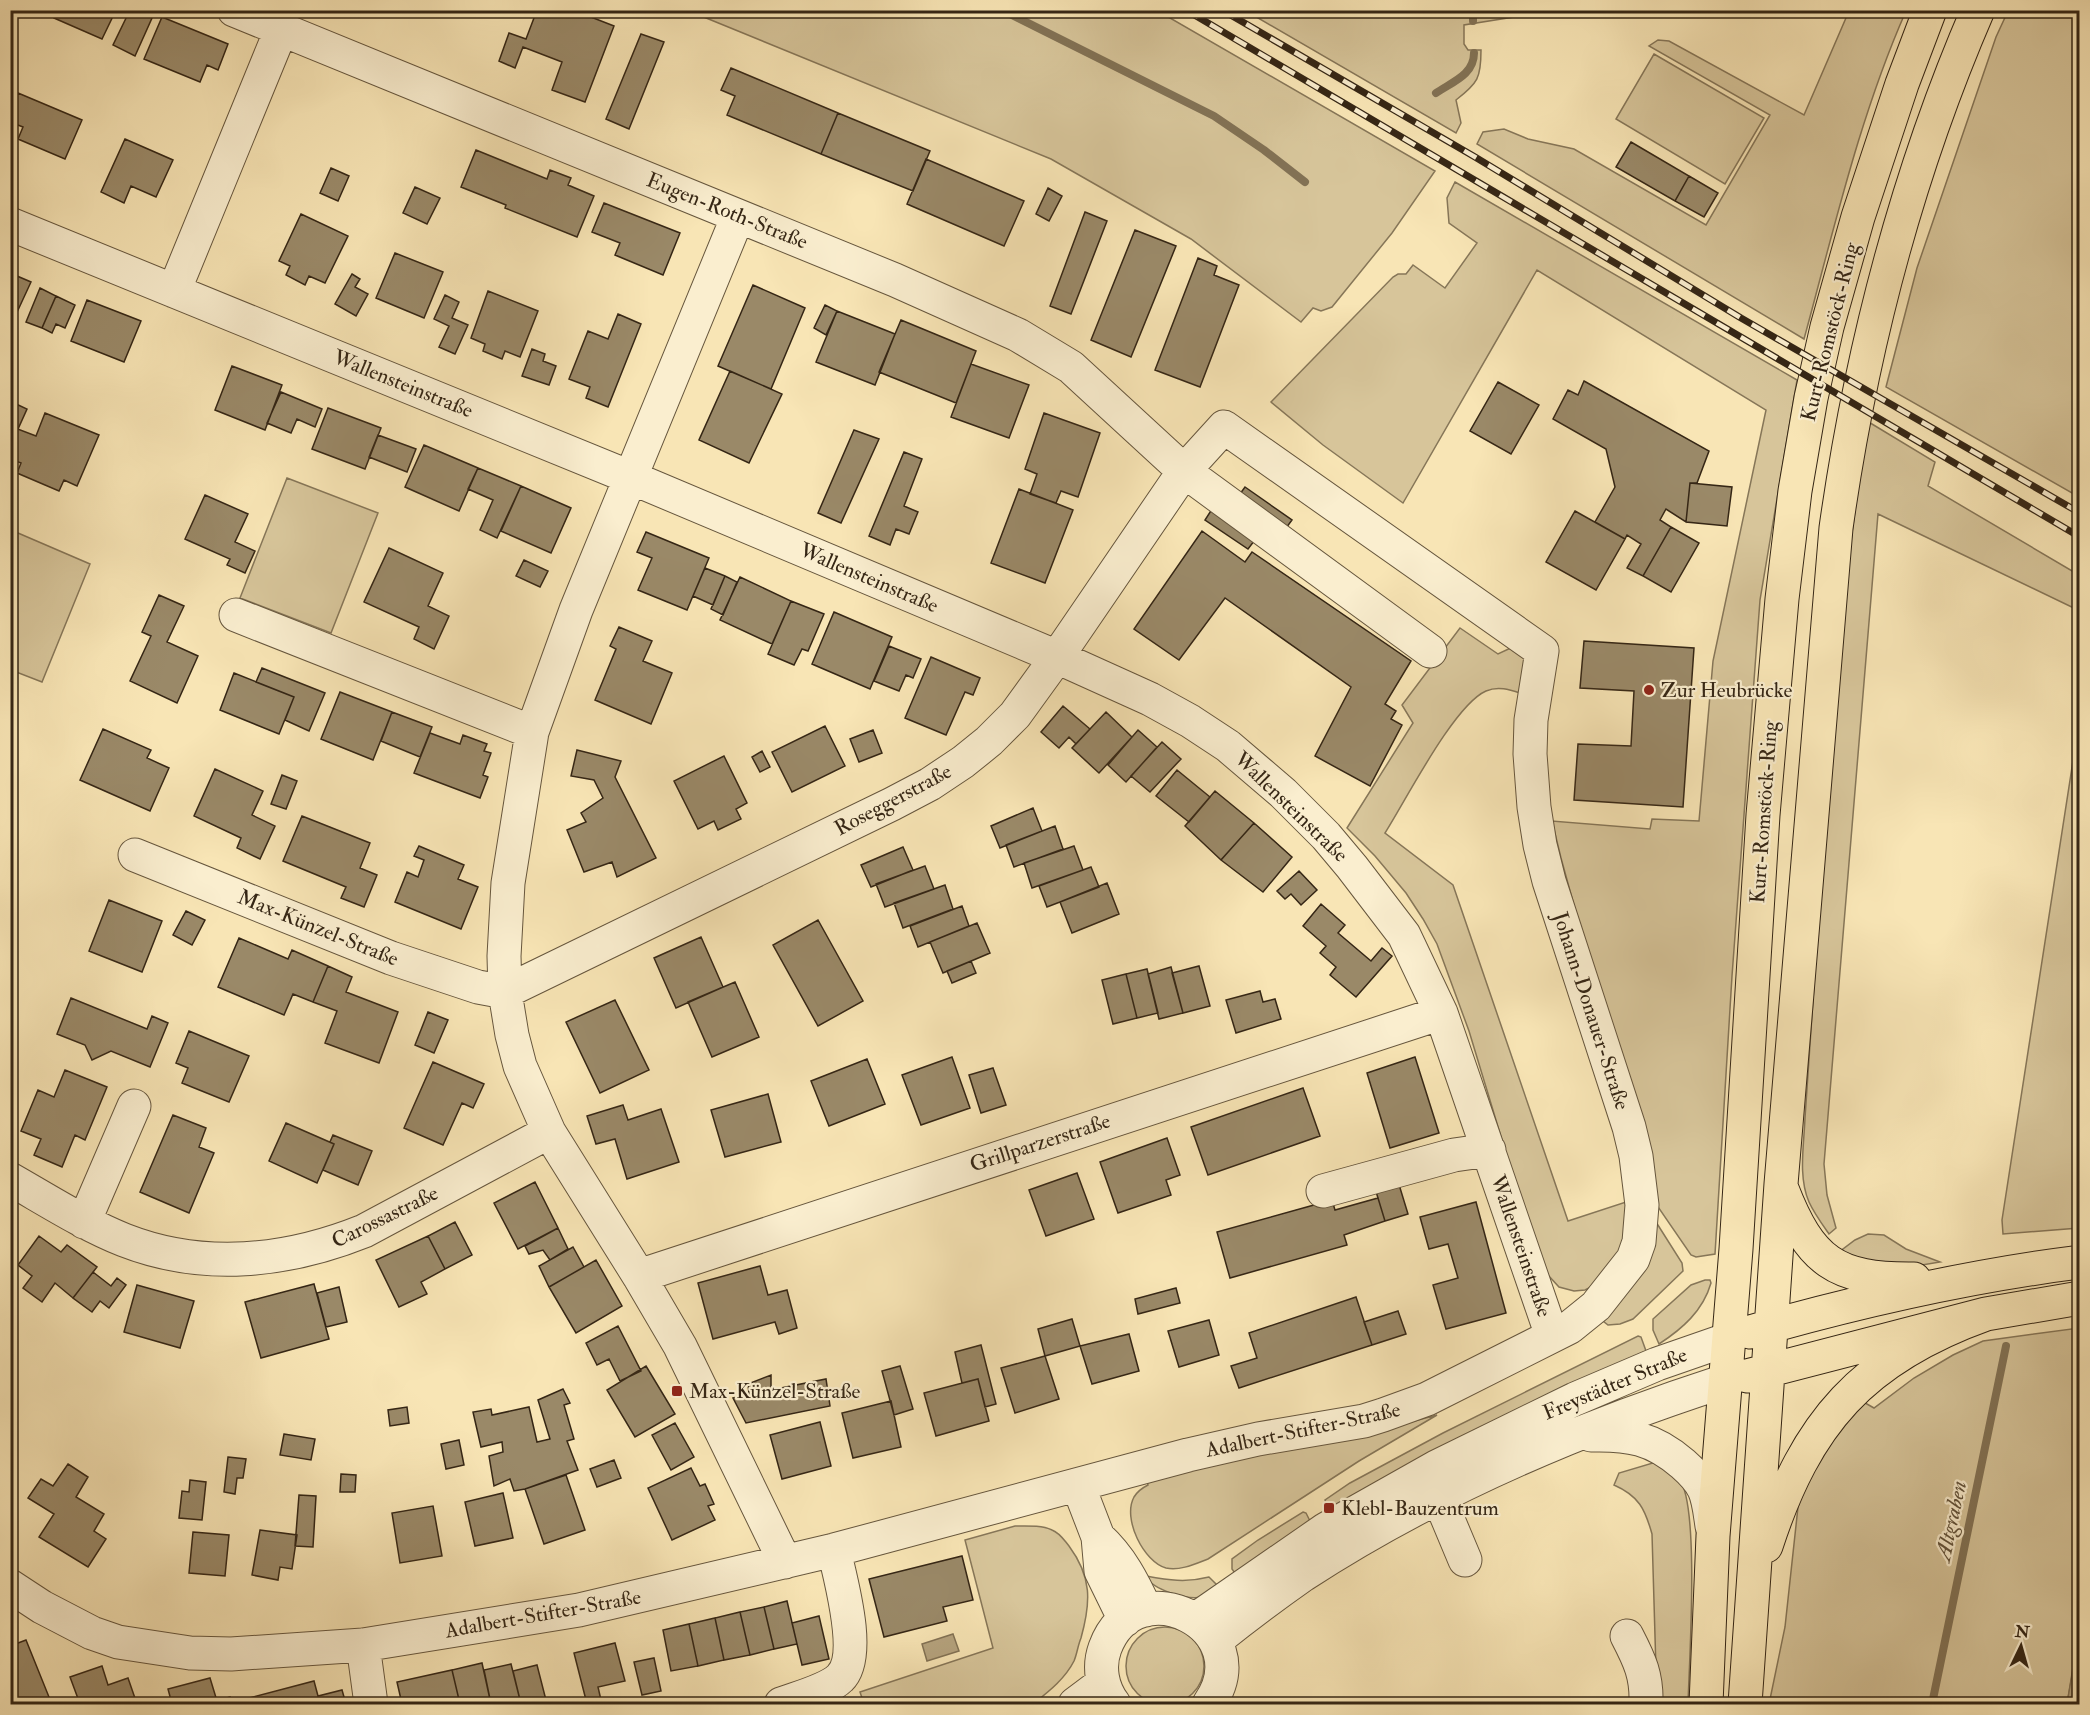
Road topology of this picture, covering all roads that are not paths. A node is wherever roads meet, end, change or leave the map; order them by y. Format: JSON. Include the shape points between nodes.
{"nodes":[{"id":1,"x":234,"y":10,"type":"edge"},
{"id":2,"x":1930,"y":10,"type":"edge"},
{"id":3,"x":1978,"y":10,"type":"edge"},
{"id":4,"x":281,"y":30,"type":"junction"},
{"id":5,"x":738,"y":216,"type":"junction"},
{"id":6,"x":10,"y":224,"type":"edge"},
{"id":7,"x":174,"y":291,"type":"junction"},
{"id":8,"x":1184,"y":471,"type":"junction"},
{"id":9,"x":632,"y":478,"type":"junction"},
{"id":10,"x":236,"y":615,"type":"dead end"},
{"id":11,"x":1430,"y":651,"type":"dead end"},
{"id":12,"x":1542,"y":651,"type":"joint"},
{"id":13,"x":1057,"y":657,"type":"junction"},
{"id":14,"x":532,"y":732,"type":"junction"},
{"id":15,"x":135,"y":855,"type":"dead end"},
{"id":16,"x":505,"y":992,"type":"junction"},
{"id":17,"x":1441,"y":1013,"type":"junction"},
{"id":18,"x":134,"y":1106,"type":"dead end"},
{"id":19,"x":549,"y":1132,"type":"junction"},
{"id":20,"x":1489,"y":1150,"type":"junction"},
{"id":21,"x":10,"y":1179,"type":"edge"},
{"id":22,"x":1781,"y":1184,"type":"junction"},
{"id":23,"x":1323,"y":1191,"type":"dead end"},
{"id":24,"x":84,"y":1222,"type":"junction"},
{"id":25,"x":2079,"y":1262,"type":"edge"},
{"id":26,"x":639,"y":1276,"type":"junction"},
{"id":27,"x":1968,"y":1278,"type":"junction"},
{"id":28,"x":2079,"y":1298,"type":"edge"},
{"id":29,"x":1986,"y":1314,"type":"junction"},
{"id":30,"x":1771,"y":1326,"type":"junction"},
{"id":31,"x":1552,"y":1336,"type":"junction"},
{"id":32,"x":1729,"y":1339,"type":"junction"},
{"id":33,"x":1768,"y":1370,"type":"junction"},
{"id":34,"x":1725,"y":1382,"type":"junction"},
{"id":35,"x":1570,"y":1437,"type":"junction"},
{"id":36,"x":1078,"y":1485,"type":"junction"},
{"id":37,"x":1439,"y":1498,"type":"junction"},
{"id":38,"x":1713,"y":1536,"type":"junction"},
{"id":39,"x":834,"y":1550,"type":"junction"},
{"id":40,"x":1465,"y":1560,"type":"dead end"},
{"id":41,"x":785,"y":1562,"type":"junction"},
{"id":42,"x":10,"y":1586,"type":"edge"},
{"id":43,"x":1752,"y":1596,"type":"junction"},
{"id":44,"x":1136,"y":1615,"type":"junction"},
{"id":45,"x":1205,"y":1630,"type":"junction"},
{"id":46,"x":1627,"y":1636,"type":"dead end"},
{"id":47,"x":363,"y":1645,"type":"junction"},
{"id":48,"x":1108,"y":1694,"type":"edge"},
{"id":49,"x":371,"y":1704,"type":"edge"},
{"id":50,"x":781,"y":1704,"type":"edge"},
{"id":51,"x":1075,"y":1704,"type":"edge"},
{"id":52,"x":1209,"y":1704,"type":"edge"},
{"id":53,"x":1646,"y":1704,"type":"edge"},
{"id":54,"x":1706,"y":1704,"type":"edge"},
{"id":55,"x":1745,"y":1704,"type":"edge"}],
"edges":[{"from":1,"to":4,"type":"street","name":"Eugen-Roth-Straße"},
{"from":2,"to":32,"type":"main road","name":"Kurt-Romstöck-Ring","via":[[1855,228],[1811,398],[1795,490],[1762,815]]},
{"from":3,"to":22,"type":"main road","name":"Kurt-Romstöck-Ring","via":[[1915,178],[1877,320],[1845,467],[1830,582]]},
{"from":4,"to":5,"type":"street","name":"Eugen-Roth-Straße"},
{"from":4,"to":7,"type":"street"},
{"from":5,"to":8,"type":"street","name":"Eugen-Roth-Straße","via":[[895,280],[1045,350],[1071,367]]},
{"from":5,"to":9,"type":"street"},
{"from":6,"to":7,"type":"street","name":"Wallensteinstraße"},
{"from":7,"to":9,"type":"street","name":"Wallensteinstraße"},
{"from":8,"to":11,"type":"street","name":"Eugen-Roth-Straße"},
{"from":8,"to":12,"type":"street","name":"Roseggerstraße","via":[[1224,427]]},
{"from":8,"to":13,"type":"street","name":"Roseggerstraße"},
{"from":9,"to":13,"type":"street","name":"Wallensteinstraße"},
{"from":9,"to":14,"type":"street","via":[[576,610]]},
{"from":10,"to":14,"type":"street"},
{"from":12,"to":31,"type":"street","name":"Johann-Donauer-Straße","via":[[1530,754],[1539,836],[1549,881],[1629,1127],[1642,1222],[1636,1251],[1622,1276],[1585,1316]]},
{"from":13,"to":16,"type":"street","name":"Roseggerstraße","via":[[1015,715],[989,741],[930,784]]},
{"from":13,"to":17,"type":"street","name":"Wallensteinstraße","via":[[1190,721],[1228,746],[1283,793],[1326,836],[1388,912],[1404,935]]},
{"from":14,"to":16,"type":"street","via":[[508,883]]},
{"from":15,"to":16,"type":"street","name":"Max-Künzel-Straße","via":[[391,958]]},
{"from":16,"to":19,"type":"street","via":[[520,1066]]},
{"from":17,"to":20,"type":"street","name":"Wallensteinstraße"},
{"from":17,"to":26,"type":"street","name":"Grillparzerstraße"},
{"from":18,"to":24,"type":"street"},
{"from":19,"to":24,"type":"street","name":"Carossastraße","via":[[364,1231],[300,1252],[231,1260],[177,1255],[147,1248]]},
{"from":19,"to":26,"type":"street"},
{"from":20,"to":23,"type":"street","via":[[1454,1155]]},
{"from":20,"to":31,"type":"street","name":"Wallensteinstraße"},
{"from":21,"to":24,"type":"street","name":"Carossastraße"},
{"from":22,"to":27,"type":"main road","via":[[1811,1246],[1833,1265],[1878,1279]]},
{"from":22,"to":30,"type":"main road","name":"Kurt-Romstöck-Ring"},
{"from":25,"to":27,"type":"main road","name":"Freystädter Straße"},
{"from":26,"to":41,"type":"street","via":[[680,1346]]},
{"from":27,"to":30,"type":"main road","name":"Freystädter Straße"},
{"from":28,"to":29,"type":"main road","name":"Freystädter Straße"},
{"from":29,"to":33,"type":"main road","name":"Freystädter Straße"},
{"from":29,"to":43,"type":"main road","via":[[1939,1332],[1898,1355],[1840,1404],[1789,1485]]},
{"from":30,"to":32,"type":"main road","name":"Freystädter Straße"},
{"from":30,"to":33,"type":"main road","name":"Kurt-Romstöck-Ring"},
{"from":31,"to":36,"type":"street","name":"Adalbert-Stifter-Straße","via":[[1391,1413],[1258,1438]]},
{"from":32,"to":34,"type":"main road","name":"Kurt-Romstöck-Ring"},
{"from":32,"to":45,"type":"street","name":"Freystädter Straße","via":[[1575,1399],[1436,1467],[1326,1529]]},
{"from":33,"to":34,"type":"main road","name":"Freystädter Straße"},
{"from":33,"to":43,"type":"main road","name":"Kurt-Romstöck-Ring"},
{"from":34,"to":35,"type":"street","name":"Freystädter Straße"},
{"from":34,"to":38,"type":"main road","name":"Kurt-Romstöck-Ring"},
{"from":35,"to":37,"type":"street","name":"Freystädter Straße"},
{"from":35,"to":38,"type":"street","via":[[1628,1436],[1672,1454],[1705,1491]]},
{"from":36,"to":39,"type":"street","name":"Adalbert-Stifter-Straße"},
{"from":36,"to":44,"type":"street","via":[[1098,1537],[1124,1566]]},
{"from":37,"to":40,"type":"street"},
{"from":37,"to":45,"type":"street","name":"Freystädter Straße"},
{"from":38,"to":54,"type":"main road","name":"Kurt-Romstöck-Ring"},
{"from":39,"to":41,"type":"street","name":"Adalbert-Stifter-Straße"},
{"from":39,"to":50,"type":"street","via":[[850,1632],[848,1664],[832,1683]]},
{"from":41,"to":47,"type":"street","name":"Adalbert-Stifter-Straße","via":[[579,1610]]},
{"from":42,"to":47,"type":"street","name":"Adalbert-Stifter-Straße","via":[[92,1633],[148,1648],[231,1654]]},
{"from":43,"to":55,"type":"main road"},
{"from":44,"to":45,"type":"street","via":[[1173,1609]]},
{"from":44,"to":48,"type":"street","via":[[1113,1634],[1104,1650],[1101,1662]]},
{"from":45,"to":52,"type":"street","via":[[1220,1654],[1221,1669],[1218,1688]]},
{"from":46,"to":53,"type":"street","via":[[1645,1674]]},
{"from":47,"to":49,"type":"street"},
{"from":48,"to":51,"type":"street"}]}
